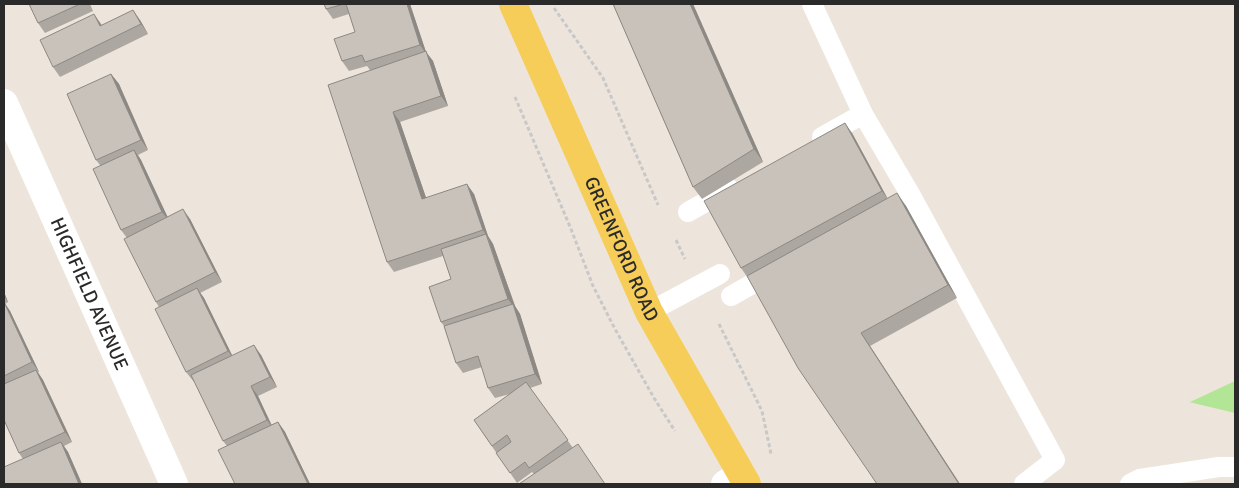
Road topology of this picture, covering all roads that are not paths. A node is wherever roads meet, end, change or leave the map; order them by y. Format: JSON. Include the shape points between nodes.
{"nodes":[{"id":1,"x":513,"y":4,"type":"edge"},
{"id":2,"x":812,"y":4,"type":"edge"},
{"id":3,"x":4,"y":103,"type":"edge"},
{"id":4,"x":863,"y":114,"type":"junction"},
{"id":5,"x":805,"y":147,"type":"edge"},
{"id":6,"x":746,"y":180,"type":"edge"},
{"id":7,"x":688,"y":212,"type":"dead end"},
{"id":8,"x":791,"y":262,"type":"edge"},
{"id":9,"x":720,"y":274,"type":"dead end"},
{"id":10,"x":731,"y":296,"type":"dead end"},
{"id":11,"x":649,"y":312,"type":"junction"},
{"id":12,"x":1235,"y":467,"type":"edge"},
{"id":13,"x":738,"y":481,"type":"edge"},
{"id":14,"x":174,"y":484,"type":"edge"},
{"id":15,"x":1024,"y":484,"type":"edge"},
{"id":16,"x":1130,"y":484,"type":"edge"}],
"edges":[{"from":1,"to":11,"type":"main road","name":"GREENFORD ROAD"},
{"from":2,"to":4,"type":"lane"},
{"from":3,"to":14,"type":"street","name":"HIGHFIELD AVENUE"},
{"from":4,"to":5,"type":"lane"},
{"from":4,"to":15,"type":"lane","via":[[902,199],[1055,460]]},
{"from":6,"to":7,"type":"lane"},
{"from":8,"to":10,"type":"lane"},
{"from":9,"to":11,"type":"lane"},
{"from":11,"to":13,"type":"main road","name":"GREENFORD ROAD"},
{"from":12,"to":16,"type":"lane","via":[[1140,479]]}]}
